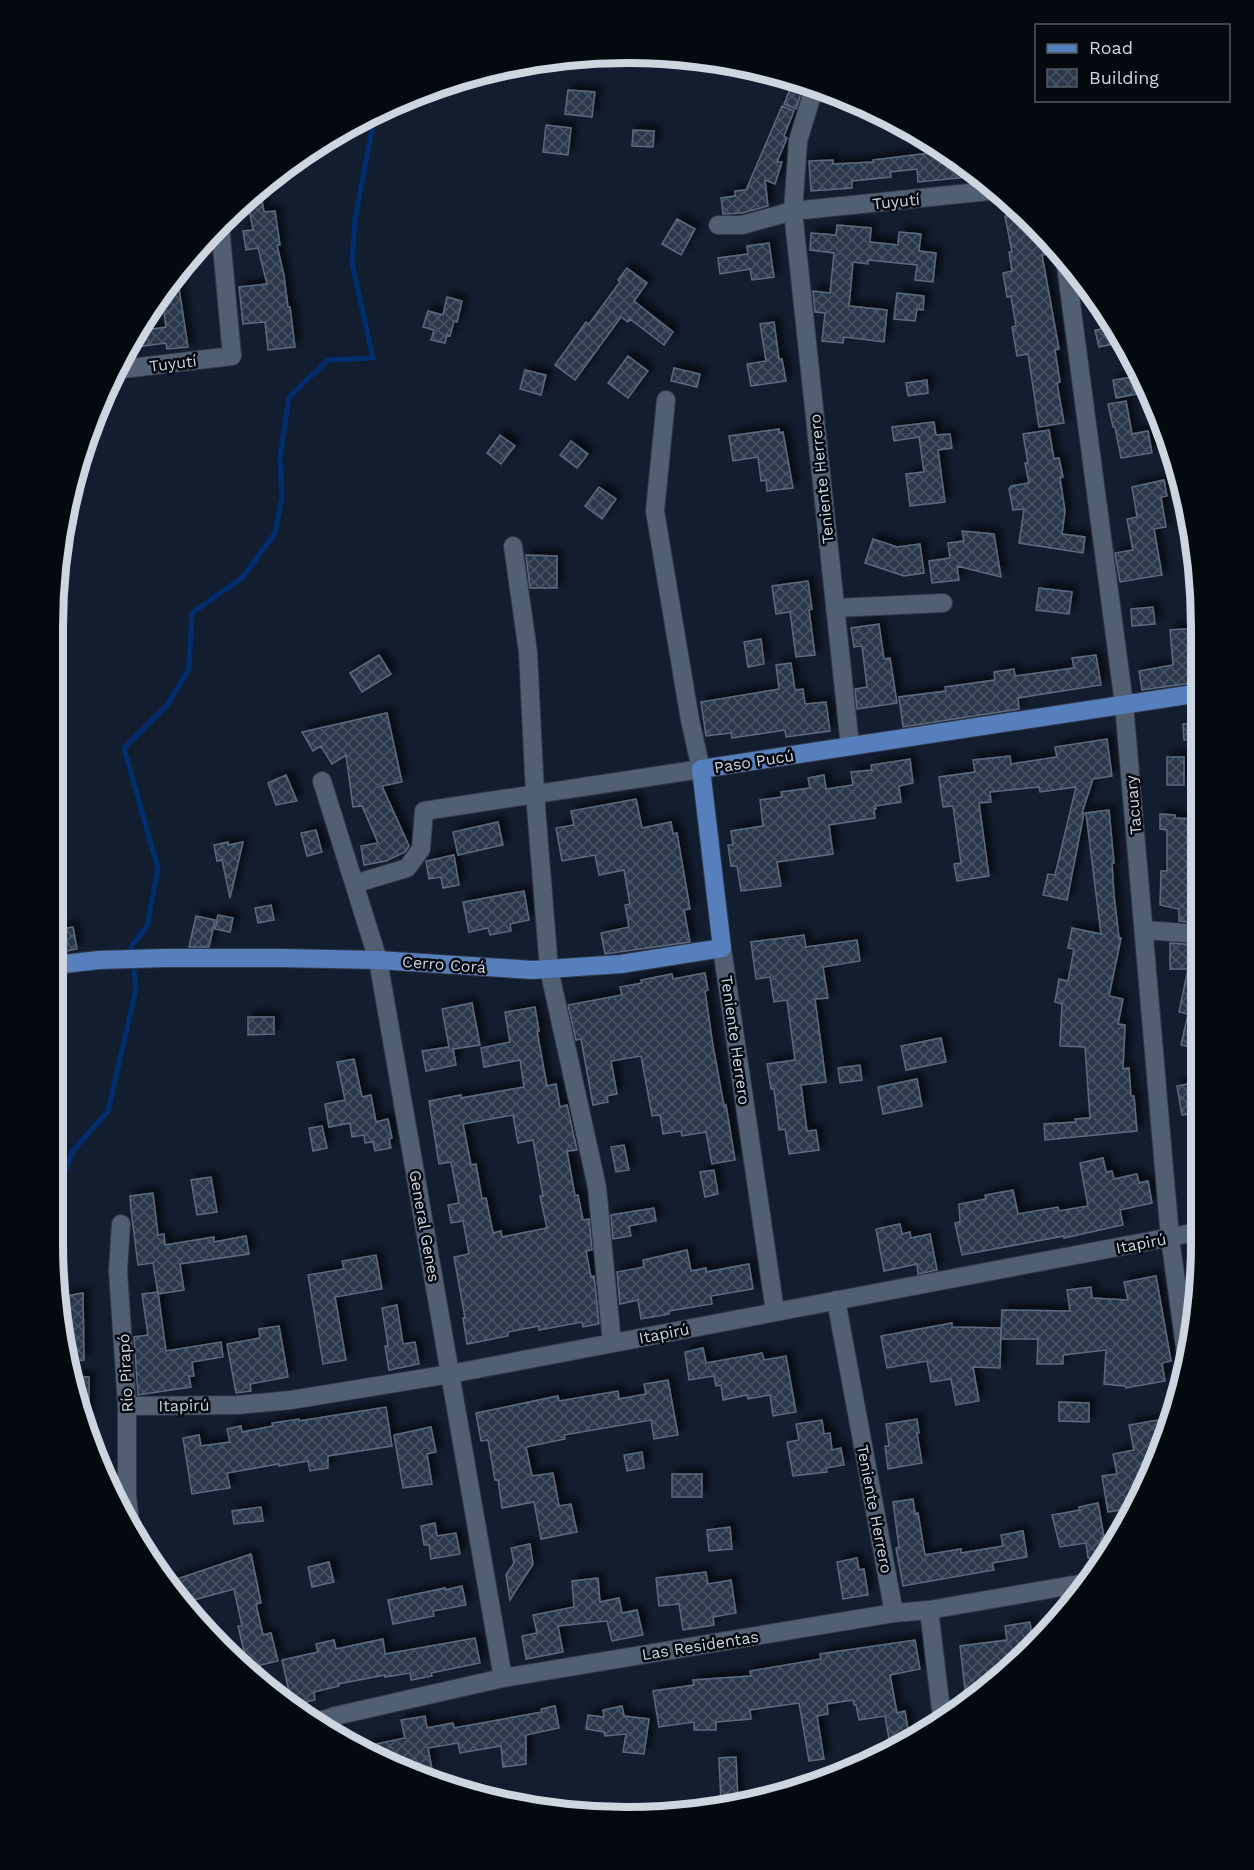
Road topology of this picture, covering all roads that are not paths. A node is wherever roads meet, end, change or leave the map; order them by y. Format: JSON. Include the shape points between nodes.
{"nodes":[{"id":1,"x":812,"y":95,"type":"edge"},
{"id":2,"x":984,"y":191,"type":"edge"},
{"id":3,"x":793,"y":211,"type":"junction"},
{"id":4,"x":718,"y":225,"type":"dead end"},
{"id":5,"x":221,"y":236,"type":"edge"},
{"id":6,"x":1067,"y":276,"type":"edge"},
{"id":7,"x":126,"y":369,"type":"edge"},
{"id":8,"x":666,"y":400,"type":"dead end"},
{"id":9,"x":513,"y":546,"type":"dead end"},
{"id":10,"x":943,"y":603,"type":"dead end"},
{"id":11,"x":835,"y":608,"type":"junction"},
{"id":12,"x":1191,"y":694,"type":"edge"},
{"id":13,"x":1124,"y":704,"type":"junction"},
{"id":14,"x":850,"y":746,"type":"junction"},
{"id":15,"x":701,"y":769,"type":"junction"},
{"id":16,"x":322,"y":781,"type":"dead end"},
{"id":17,"x":535,"y":794,"type":"junction"},
{"id":18,"x":354,"y":884,"type":"junction"},
{"id":19,"x":1144,"y":930,"type":"junction"},
{"id":20,"x":1191,"y":933,"type":"edge"},
{"id":21,"x":722,"y":948,"type":"junction"},
{"id":22,"x":378,"y":960,"type":"junction"},
{"id":23,"x":63,"y":963,"type":"edge"},
{"id":24,"x":549,"y":969,"type":"junction"},
{"id":25,"x":121,"y":1224,"type":"dead end"},
{"id":26,"x":1191,"y":1233,"type":"edge"},
{"id":27,"x":1170,"y":1238,"type":"junction"},
{"id":28,"x":836,"y":1300,"type":"junction"},
{"id":29,"x":775,"y":1311,"type":"junction"},
{"id":30,"x":1183,"y":1334,"type":"edge"},
{"id":31,"x":612,"y":1343,"type":"junction"},
{"id":32,"x":450,"y":1374,"type":"junction"},
{"id":33,"x":127,"y":1406,"type":"junction"},
{"id":34,"x":128,"y":1505,"type":"edge"},
{"id":35,"x":1075,"y":1585,"type":"edge"},
{"id":36,"x":929,"y":1610,"type":"junction"},
{"id":37,"x":894,"y":1613,"type":"junction"},
{"id":38,"x":503,"y":1678,"type":"junction"},
{"id":39,"x":941,"y":1711,"type":"edge"},
{"id":40,"x":326,"y":1719,"type":"edge"}],
"edges":[{"from":1,"to":3,"type":"street","name":"Teniente Herrero","via":[[798,141]]},
{"from":2,"to":3,"type":"street","name":"Tuyutí"},
{"from":3,"to":4,"type":"street","name":"Tuyutí","via":[[742,225]]},
{"from":3,"to":11,"type":"street","name":"Teniente Herrero"},
{"from":5,"to":7,"type":"street","name":"Tuyutí","via":[[232,356]]},
{"from":6,"to":13,"type":"street","name":"Tacuary"},
{"from":8,"to":15,"type":"street","via":[[655,511]]},
{"from":9,"to":17,"type":"street","via":[[528,652]]},
{"from":10,"to":11,"type":"street"},
{"from":11,"to":14,"type":"street","name":"Teniente Herrero"},
{"from":12,"to":13,"type":"main road","name":"Paso Pucú"},
{"from":13,"to":14,"type":"main road","name":"Paso Pucú"},
{"from":13,"to":19,"type":"street","name":"Tacuary"},
{"from":14,"to":15,"type":"main road","name":"Paso Pucú"},
{"from":15,"to":17,"type":"street","name":"Paso Pucú"},
{"from":15,"to":21,"type":"main road","name":"Teniente Herrero"},
{"from":16,"to":18,"type":"street","name":"General Genes"},
{"from":17,"to":18,"type":"street","name":"Paso Pucú","via":[[424,811],[422,849],[407,868]]},
{"from":17,"to":24,"type":"street"},
{"from":18,"to":22,"type":"street","name":"General Genes"},
{"from":19,"to":20,"type":"street"},
{"from":19,"to":27,"type":"street","name":"Tacuary"},
{"from":21,"to":24,"type":"main road","name":"Cerro Corá","via":[[621,964]]},
{"from":21,"to":29,"type":"street","name":"Teniente Herrero"},
{"from":22,"to":23,"type":"main road","name":"Cerro Corá","via":[[164,958]]},
{"from":22,"to":24,"type":"main road","name":"Cerro Corá"},
{"from":22,"to":32,"type":"street","name":"General Genes"},
{"from":24,"to":31,"type":"street","via":[[597,1186]]},
{"from":25,"to":33,"type":"street","name":"Río Pirapó","via":[[118,1271]]},
{"from":26,"to":27,"type":"street","name":"Itapirú"},
{"from":27,"to":28,"type":"street","name":"Itapirú"},
{"from":27,"to":30,"type":"street","name":"Tacuary"},
{"from":28,"to":29,"type":"street","name":"Itapirú"},
{"from":28,"to":37,"type":"street","name":"Teniente Herrero"},
{"from":29,"to":31,"type":"street","name":"Itapirú"},
{"from":31,"to":32,"type":"street","name":"Itapirú"},
{"from":32,"to":33,"type":"street","name":"Itapirú","via":[[280,1401]]},
{"from":32,"to":38,"type":"street","name":"General Genes"},
{"from":33,"to":34,"type":"street","name":"Río Pirapó"},
{"from":35,"to":36,"type":"street","name":"Las Residentas"},
{"from":36,"to":37,"type":"street","name":"Las Residentas"},
{"from":36,"to":39,"type":"street"},
{"from":37,"to":38,"type":"street","name":"Las Residentas"},
{"from":38,"to":40,"type":"street","name":"Las Residentas"}]}
